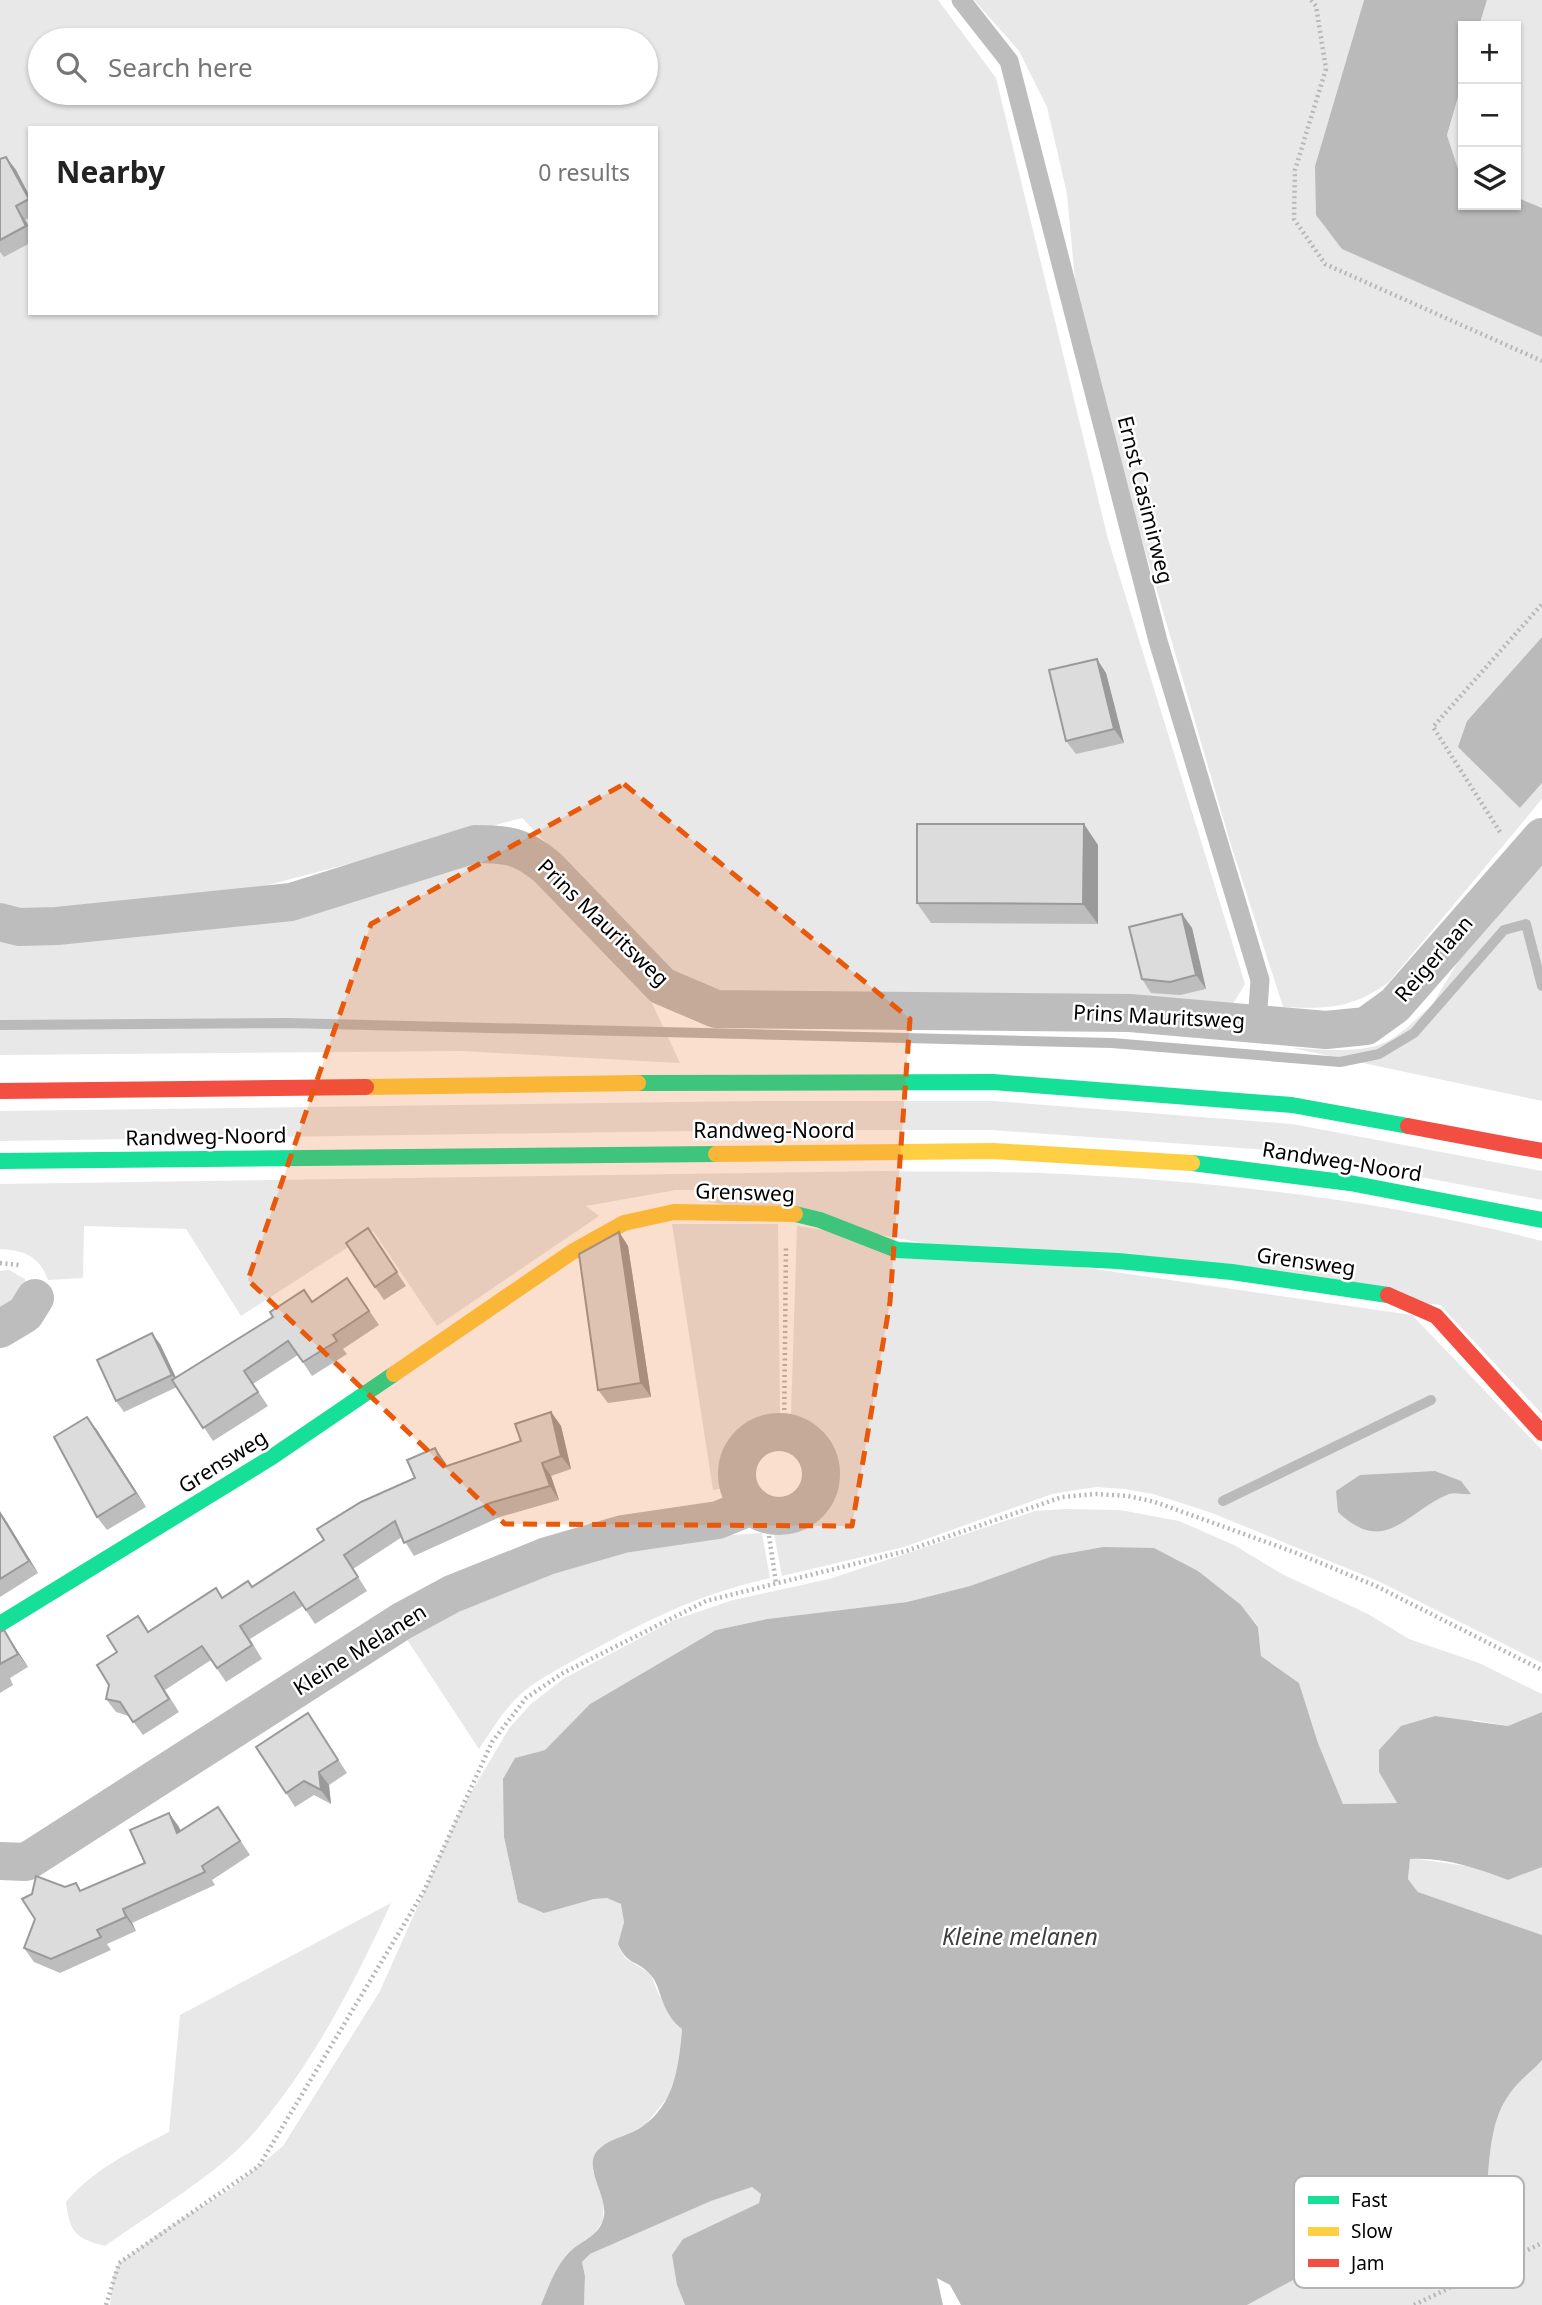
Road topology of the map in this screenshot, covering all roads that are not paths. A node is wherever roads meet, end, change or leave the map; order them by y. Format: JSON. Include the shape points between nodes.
{"nodes":[{"id":1,"x":961,"y":0,"type":"edge"},
{"id":2,"x":1531,"y":849,"type":"edge"},
{"id":3,"x":0,"y":922,"type":"edge"},
{"id":4,"x":1257,"y":1023,"type":"junction"},
{"id":5,"x":0,"y":1091,"type":"edge"},
{"id":6,"x":1542,"y":1151,"type":"edge"},
{"id":7,"x":0,"y":1161,"type":"edge"},
{"id":8,"x":1542,"y":1220,"type":"edge"},
{"id":9,"x":35,"y":1298,"type":"dead end"},
{"id":10,"x":0,"y":1329,"type":"edge"},
{"id":11,"x":1542,"y":1433,"type":"edge"},
{"id":12,"x":759,"y":1510,"type":"junction"},
{"id":13,"x":0,"y":1624,"type":"edge"},
{"id":14,"x":0,"y":1861,"type":"edge"}],
"edges":[{"from":1,"to":4,"type":"lane","name":"Ernst Casimirweg","via":[[1009,61],[1158,641],[1260,980]]},
{"from":2,"to":4,"type":"street","name":"Reigerlaan","via":[[1395,1005],[1366,1026],[1326,1030]]},
{"from":3,"to":4,"type":"street","name":"Prins Mauritsweg","via":[[19,928],[57,926],[291,902],[475,844],[505,844],[528,851],[548,868],[662,986],[716,1009],[1130,1013]]},
{"from":5,"to":6,"type":"main road","via":[[993,1082],[1292,1105]]},
{"from":7,"to":8,"type":"main road","name":"Randweg-Noord","via":[[1006,1151],[1283,1172]]},
{"from":9,"to":10,"type":"street","via":[[24,1314]]},
{"from":11,"to":13,"type":"main road","name":"Grensweg","via":[[1436,1316],[1387,1294],[1118,1261],[897,1250],[787,1212],[674,1212],[624,1223],[572,1252],[272,1457]]},
{"from":12,"to":12,"type":"street","name":"Kleine Melanen","via":[[782,1516],[797,1512],[814,1496],[822,1475],[819,1459],[799,1436],[784,1432],[758,1437],[740,1457],[738,1483]]},
{"from":12,"to":14,"type":"street","name":"Kleine Melanen","via":[[623,1535],[547,1556],[452,1594],[402,1621],[26,1862]]}]}
